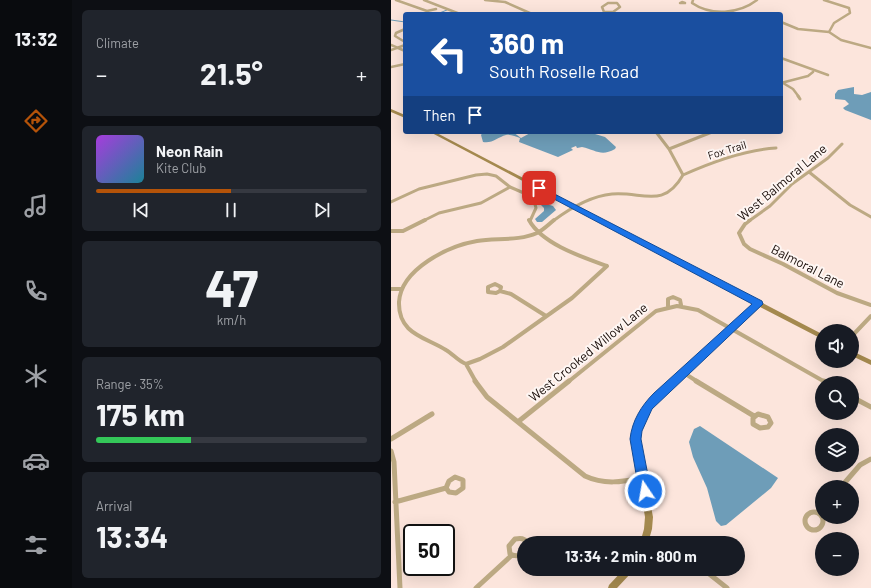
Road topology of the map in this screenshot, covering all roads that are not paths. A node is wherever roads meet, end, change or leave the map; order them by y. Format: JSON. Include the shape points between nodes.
{"nodes":[{"id":1,"x":396,"y":0,"type":"edge"},
{"id":2,"x":424,"y":0,"type":"edge"},
{"id":3,"x":485,"y":0,"type":"edge"},
{"id":4,"x":693,"y":0,"type":"edge"},
{"id":5,"x":757,"y":0,"type":"edge"},
{"id":6,"x":824,"y":0,"type":"edge"},
{"id":7,"x":685,"y":3,"type":"dead end"},
{"id":8,"x":692,"y":3,"type":"junction"},
{"id":9,"x":436,"y":9,"type":"dead end"},
{"id":10,"x":455,"y":12,"type":"edge"},
{"id":11,"x":527,"y":12,"type":"edge"},
{"id":12,"x":606,"y":12,"type":"edge"},
{"id":13,"x":612,"y":12,"type":"edge"},
{"id":14,"x":718,"y":12,"type":"edge"},
{"id":15,"x":729,"y":12,"type":"edge"},
{"id":16,"x":783,"y":23,"type":"edge"},
{"id":17,"x":403,"y":30,"type":"edge"},
{"id":18,"x":829,"y":32,"type":"junction"},
{"id":19,"x":391,"y":34,"type":"edge"},
{"id":20,"x":395,"y":34,"type":"junction"},
{"id":21,"x":403,"y":41,"type":"edge"},
{"id":22,"x":391,"y":45,"type":"edge"},
{"id":23,"x":403,"y":46,"type":"edge"},
{"id":24,"x":398,"y":48,"type":"junction"},
{"id":25,"x":871,"y":48,"type":"edge"},
{"id":26,"x":391,"y":50,"type":"edge"},
{"id":27,"x":403,"y":50,"type":"edge"},
{"id":28,"x":783,"y":59,"type":"edge"},
{"id":29,"x":403,"y":65,"type":"edge"},
{"id":30,"x":391,"y":67,"type":"edge"},
{"id":31,"x":813,"y":72,"type":"junction"},
{"id":32,"x":828,"y":75,"type":"dead end"},
{"id":33,"x":783,"y":83,"type":"edge"},
{"id":34,"x":783,"y":84,"type":"edge"},
{"id":35,"x":800,"y":99,"type":"dead end"},
{"id":36,"x":391,"y":110,"type":"edge"},
{"id":37,"x":403,"y":116,"type":"edge"},
{"id":38,"x":436,"y":134,"type":"edge"},
{"id":39,"x":658,"y":134,"type":"edge"},
{"id":40,"x":709,"y":134,"type":"edge"},
{"id":41,"x":842,"y":144,"type":"dead end"},
{"id":42,"x":776,"y":148,"type":"dead end"},
{"id":43,"x":669,"y":149,"type":"junction"},
{"id":44,"x":809,"y":172,"type":"junction"},
{"id":45,"x":683,"y":175,"type":"junction"},
{"id":46,"x":511,"y":187,"type":"junction"},
{"id":47,"x":391,"y":202,"type":"edge"},
{"id":48,"x":576,"y":208,"type":"junction"},
{"id":49,"x":871,"y":217,"type":"edge"},
{"id":50,"x":391,"y":231,"type":"edge"},
{"id":51,"x":538,"y":232,"type":"junction"},
{"id":52,"x":740,"y":238,"type":"joint"},
{"id":53,"x":391,"y":289,"type":"edge"},
{"id":54,"x":401,"y":289,"type":"junction"},
{"id":55,"x":500,"y":290,"type":"dead end"},
{"id":56,"x":759,"y":304,"type":"junction"},
{"id":57,"x":681,"y":305,"type":"junction"},
{"id":58,"x":871,"y":305,"type":"edge"},
{"id":59,"x":671,"y":306,"type":"junction"},
{"id":60,"x":546,"y":316,"type":"junction"},
{"id":61,"x":871,"y":316,"type":"edge"},
{"id":62,"x":732,"y":329,"type":"junction"},
{"id":63,"x":859,"y":329,"type":"edge"},
{"id":64,"x":815,"y":333,"type":"edge"},
{"id":65,"x":859,"y":357,"type":"edge"},
{"id":66,"x":871,"y":363,"type":"edge"},
{"id":67,"x":466,"y":364,"type":"junction"},
{"id":68,"x":684,"y":373,"type":"junction"},
{"id":69,"x":816,"y":376,"type":"edge"},
{"id":70,"x":859,"y":401,"type":"edge"},
{"id":71,"x":871,"y":407,"type":"edge"},
{"id":72,"x":432,"y":414,"type":"dead end"},
{"id":73,"x":754,"y":416,"type":"dead end"},
{"id":74,"x":519,"y":421,"type":"junction"},
{"id":75,"x":391,"y":439,"type":"edge"},
{"id":76,"x":391,"y":451,"type":"edge"},
{"id":77,"x":871,"y":459,"type":"edge"},
{"id":78,"x":642,"y":478,"type":"junction"},
{"id":79,"x":847,"y":480,"type":"edge"},
{"id":80,"x":446,"y":488,"type":"dead end"},
{"id":81,"x":395,"y":502,"type":"junction"},
{"id":82,"x":646,"y":536,"type":"edge"},
{"id":83,"x":517,"y":540,"type":"edge"},
{"id":84,"x":512,"y":555,"type":"junction"},
{"id":85,"x":517,"y":557,"type":"edge"},
{"id":86,"x":623,"y":576,"type":"edge"},
{"id":87,"x":712,"y":576,"type":"edge"},
{"id":88,"x":399,"y":588,"type":"edge"},
{"id":89,"x":476,"y":588,"type":"edge"},
{"id":90,"x":612,"y":588,"type":"edge"},
{"id":91,"x":727,"y":588,"type":"edge"}],
"edges":[{"from":1,"to":9,"type":"street","via":[[427,12]]},
{"from":2,"to":10,"type":"street"},
{"from":3,"to":11,"type":"street","via":[[509,4]]},
{"from":4,"to":8,"type":"street"},
{"from":5,"to":15,"type":"street","via":[[747,7]]},
{"from":6,"to":18,"type":"street","via":[[843,5],[849,8],[850,13],[833,23],[829,27]]},
{"from":7,"to":8,"type":"street"},
{"from":8,"to":14,"type":"street","via":[[696,7]]},
{"from":12,"to":13,"type":"street","via":[[602,10],[604,5],[619,5],[619,9]]},
{"from":16,"to":18,"type":"street","via":[[797,30]]},
{"from":17,"to":20,"type":"street"},
{"from":18,"to":25,"type":"street","via":[[841,40]]},
{"from":19,"to":20,"type":"street"},
{"from":20,"to":21,"type":"street","via":[[396,38]]},
{"from":22,"to":24,"type":"street"},
{"from":23,"to":24,"type":"street"},
{"from":24,"to":26,"type":"street"},
{"from":24,"to":27,"type":"street"},
{"from":28,"to":31,"type":"street"},
{"from":29,"to":30,"type":"street"},
{"from":31,"to":32,"type":"street"},
{"from":31,"to":33,"type":"street","via":[[808,76]]},
{"from":34,"to":35,"type":"street","via":[[793,89]]},
{"from":36,"to":37,"type":"main road"},
{"from":38,"to":48,"type":"main road"},
{"from":39,"to":43,"type":"street"},
{"from":40,"to":43,"type":"street"},
{"from":41,"to":44,"type":"street","name":"West Balmoral Lane"},
{"from":42,"to":45,"type":"street","name":"Fox Trail","via":[[709,164]]},
{"from":43,"to":45,"type":"street"},
{"from":44,"to":49,"type":"street","via":[[850,205]]},
{"from":44,"to":52,"type":"street","name":"West Balmoral Lane","via":[[745,224],[739,233]]},
{"from":45,"to":48,"type":"street","via":[[671,191],[660,196],[611,194]]},
{"from":46,"to":47,"type":"street","via":[[496,176],[482,174],[419,189]]},
{"from":46,"to":50,"type":"street","via":[[481,203],[439,213],[403,231]]},
{"from":46,"to":51,"type":"street","via":[[526,193],[535,201],[536,208],[529,220]]},
{"from":48,"to":51,"type":"street","via":[[558,217]]},
{"from":48,"to":56,"type":"main road"},
{"from":51,"to":54,"type":"street","via":[[458,246],[423,264]]},
{"from":51,"to":60,"type":"street","via":[[568,250],[607,266],[572,298]]},
{"from":52,"to":58,"type":"street","name":"Balmoral Lane","via":[[750,249],[837,293]]},
{"from":53,"to":54,"type":"street"},
{"from":54,"to":67,"type":"street","via":[[401,318],[409,331]]},
{"from":55,"to":60,"type":"street"},
{"from":56,"to":62,"type":"main road"},
{"from":56,"to":64,"type":"main road"},
{"from":57,"to":59,"type":"street"},
{"from":57,"to":59,"type":"street","name":"West Crooked Willow Lane","via":[[678,298],[671,297],[668,299]]},
{"from":57,"to":62,"type":"street","via":[[698,310]]},
{"from":59,"to":74,"type":"street","name":"West Crooked Willow Lane","via":[[656,310]]},
{"from":60,"to":67,"type":"street","via":[[503,347]]},
{"from":61,"to":63,"type":"street"},
{"from":62,"to":68,"type":"main road"},
{"from":62,"to":69,"type":"street"},
{"from":65,"to":66,"type":"main road"},
{"from":67,"to":74,"type":"street","via":[[487,397]]},
{"from":68,"to":73,"type":"street"},
{"from":68,"to":78,"type":"main road","via":[[648,406],[639,422],[636,447]]},
{"from":70,"to":71,"type":"street"},
{"from":72,"to":75,"type":"street"},
{"from":74,"to":78,"type":"street","via":[[592,480],[611,483]]},
{"from":76,"to":81,"type":"street","via":[[394,462]]},
{"from":77,"to":79,"type":"street","via":[[860,465]]},
{"from":78,"to":82,"type":"main road","via":[[649,517]]},
{"from":80,"to":81,"type":"street"},
{"from":81,"to":88,"type":"street"},
{"from":83,"to":84,"type":"street","via":[[513,540],[508,549]]},
{"from":84,"to":85,"type":"street"},
{"from":84,"to":89,"type":"street"},
{"from":86,"to":90,"type":"main road"},
{"from":87,"to":91,"type":"street"}]}
